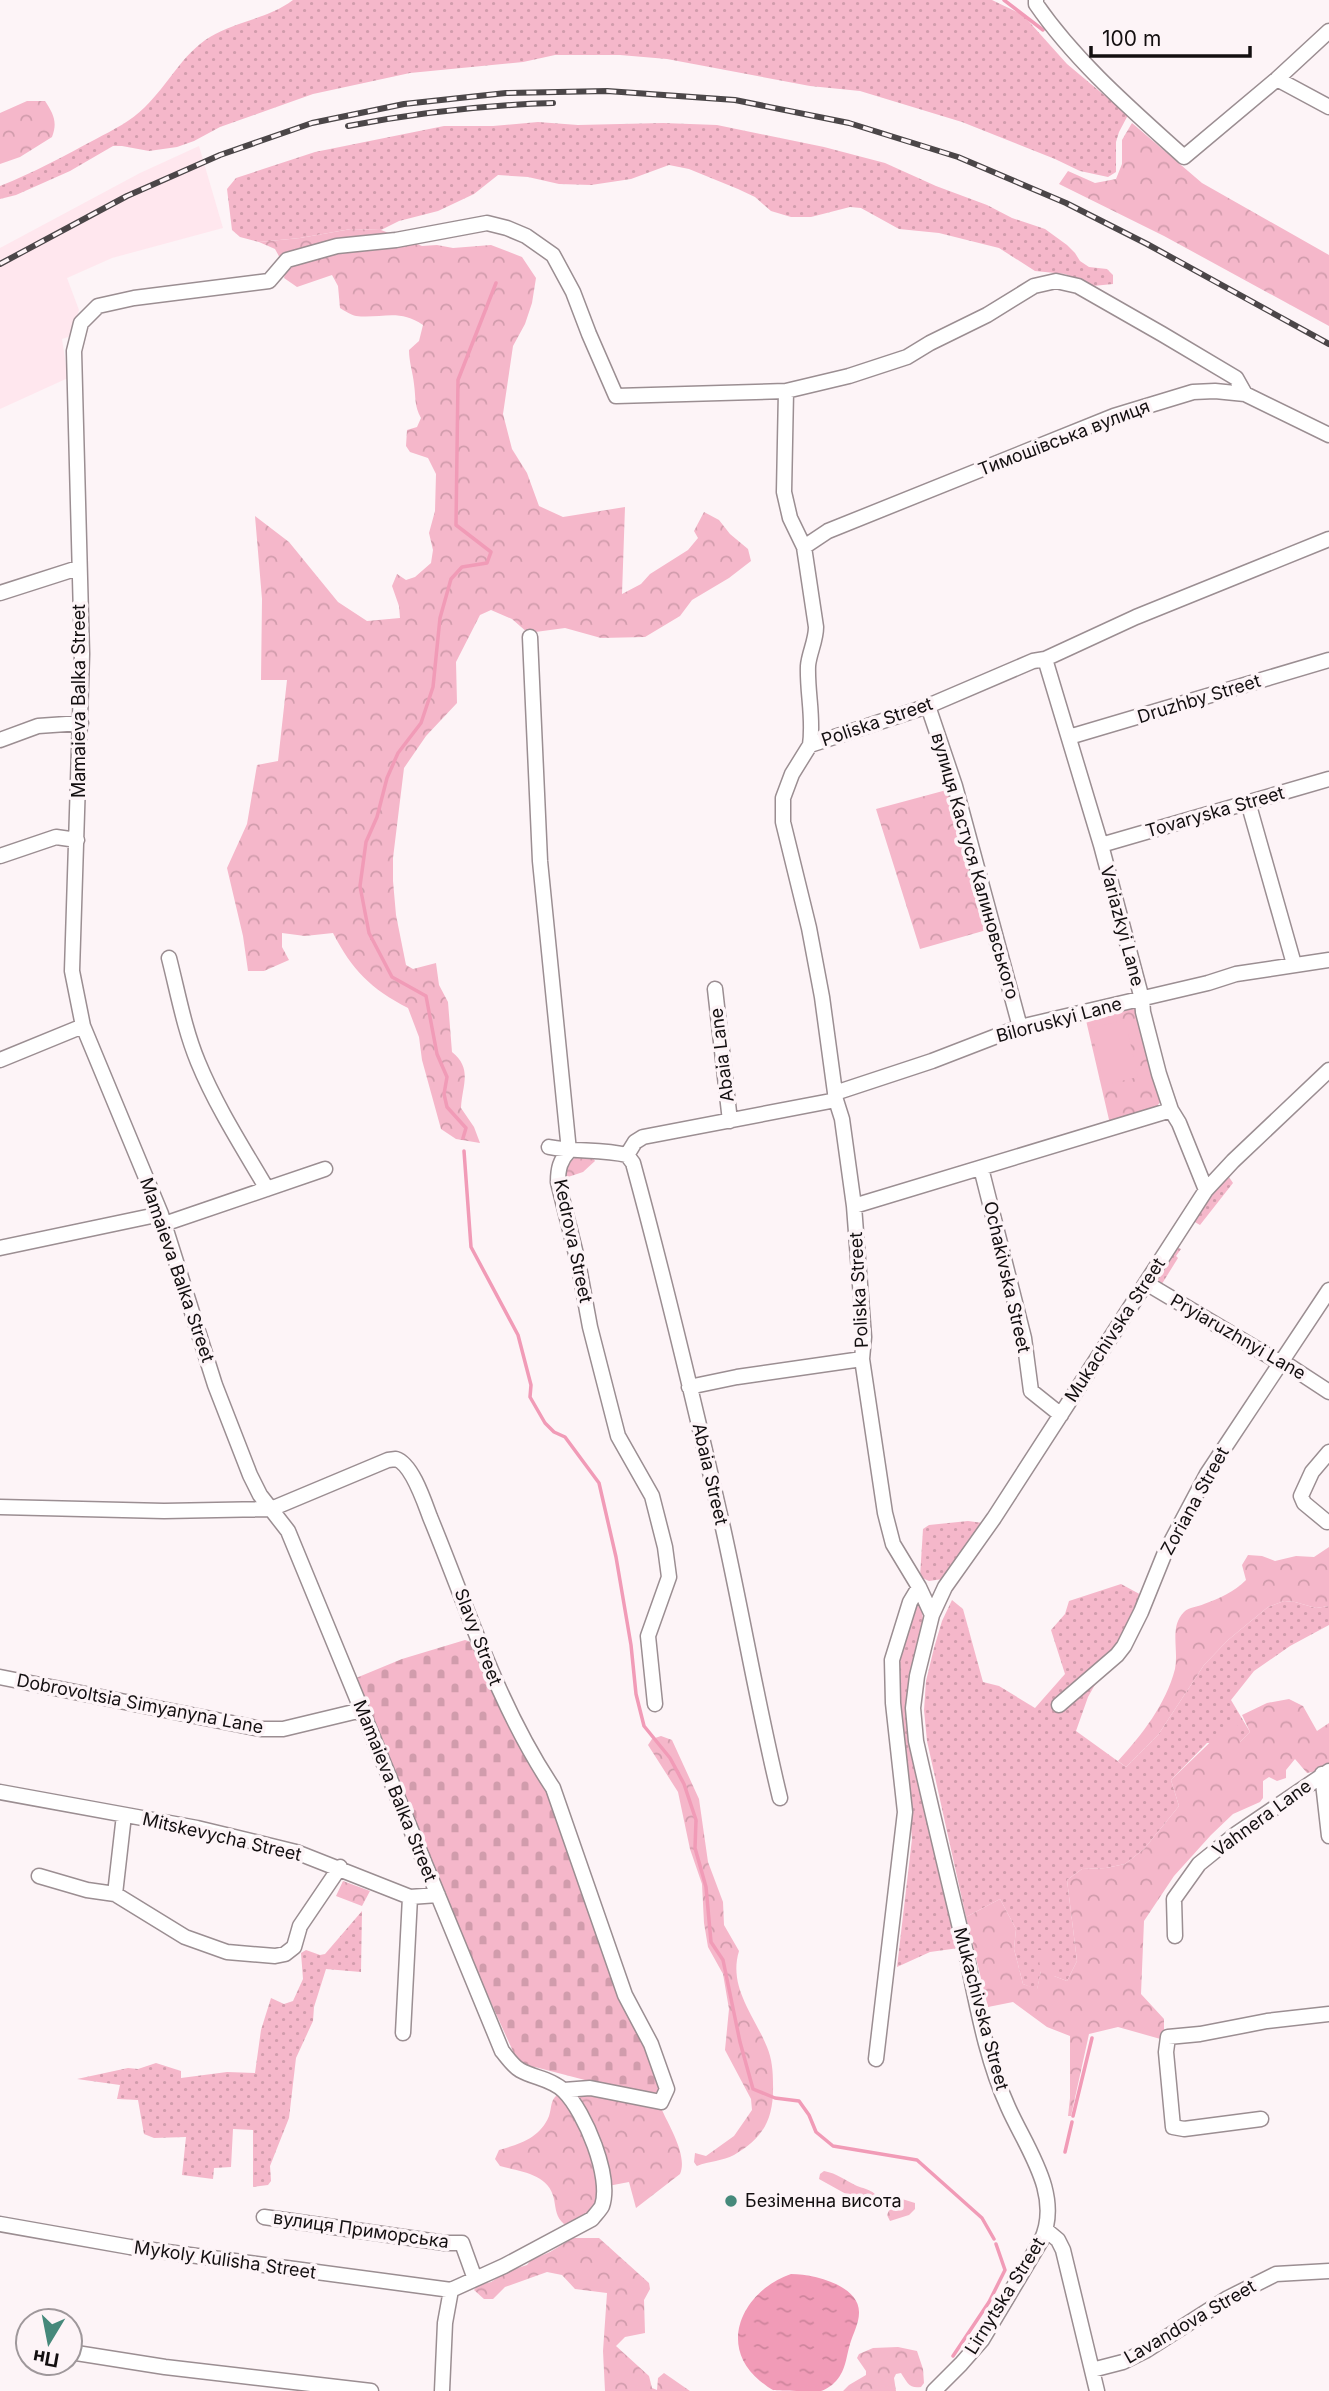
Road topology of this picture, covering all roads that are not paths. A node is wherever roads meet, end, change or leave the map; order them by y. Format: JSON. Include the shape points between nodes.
{"nodes":[{"id":1,"x":1035,"y":0,"type":"edge"},
{"id":2,"x":1329,"y":31,"type":"edge"},
{"id":3,"x":1277,"y":79,"type":"junction"},
{"id":4,"x":1329,"y":107,"type":"edge"},
{"id":5,"x":786,"y":391,"type":"junction"},
{"id":6,"x":1245,"y":394,"type":"junction"},
{"id":7,"x":1329,"y":435,"type":"edge"},
{"id":8,"x":1329,"y":539,"type":"edge"},
{"id":9,"x":804,"y":547,"type":"junction"},
{"id":10,"x":78,"y":568,"type":"junction"},
{"id":11,"x":0,"y":593,"type":"edge"},
{"id":12,"x":530,"y":637,"type":"dead end"},
{"id":13,"x":1045,"y":659,"type":"junction"},
{"id":14,"x":1329,"y":660,"type":"edge"},
{"id":15,"x":928,"y":706,"type":"junction"},
{"id":16,"x":81,"y":723,"type":"junction"},
{"id":17,"x":1069,"y":737,"type":"junction"},
{"id":18,"x":0,"y":740,"type":"edge"},
{"id":19,"x":810,"y":745,"type":"junction"},
{"id":20,"x":1329,"y":779,"type":"edge"},
{"id":21,"x":1248,"y":802,"type":"junction"},
{"id":22,"x":77,"y":840,"type":"junction"},
{"id":23,"x":1101,"y":845,"type":"junction"},
{"id":24,"x":0,"y":856,"type":"edge"},
{"id":25,"x":169,"y":958,"type":"dead end"},
{"id":26,"x":1329,"y":960,"type":"edge"},
{"id":27,"x":1294,"y":964,"type":"junction"},
{"id":28,"x":715,"y":989,"type":"dead end"},
{"id":29,"x":1142,"y":999,"type":"junction"},
{"id":30,"x":83,"y":1026,"type":"junction"},
{"id":31,"x":1020,"y":1027,"type":"junction"},
{"id":32,"x":0,"y":1060,"type":"edge"},
{"id":33,"x":1329,"y":1070,"type":"edge"},
{"id":34,"x":836,"y":1096,"type":"junction"},
{"id":35,"x":1171,"y":1110,"type":"junction"},
{"id":36,"x":730,"y":1121,"type":"junction"},
{"id":37,"x":549,"y":1147,"type":"dead end"},
{"id":38,"x":569,"y":1151,"type":"junction"},
{"id":39,"x":627,"y":1155,"type":"junction"},
{"id":40,"x":981,"y":1168,"type":"junction"},
{"id":41,"x":325,"y":1170,"type":"dead end"},
{"id":42,"x":267,"y":1189,"type":"junction"},
{"id":43,"x":1206,"y":1190,"type":"junction"},
{"id":44,"x":855,"y":1206,"type":"junction"},
{"id":45,"x":162,"y":1219,"type":"junction"},
{"id":46,"x":0,"y":1248,"type":"edge"},
{"id":47,"x":1146,"y":1283,"type":"junction"},
{"id":48,"x":1329,"y":1290,"type":"edge"},
{"id":49,"x":862,"y":1359,"type":"junction"},
{"id":50,"x":1282,"y":1362,"type":"junction"},
{"id":51,"x":690,"y":1387,"type":"junction"},
{"id":52,"x":1329,"y":1392,"type":"edge"},
{"id":53,"x":1061,"y":1415,"type":"junction"},
{"id":54,"x":1329,"y":1452,"type":"edge"},
{"id":55,"x":0,"y":1507,"type":"edge"},
{"id":56,"x":271,"y":1510,"type":"junction"},
{"id":57,"x":1327,"y":1522,"type":"edge"},
{"id":58,"x":919,"y":1587,"type":"junction"},
{"id":59,"x":932,"y":1615,"type":"junction"},
{"id":60,"x":0,"y":1677,"type":"edge"},
{"id":61,"x":655,"y":1704,"type":"dead end"},
{"id":62,"x":1059,"y":1705,"type":"dead end"},
{"id":63,"x":362,"y":1710,"type":"junction"},
{"id":64,"x":1326,"y":1773,"type":"edge"},
{"id":65,"x":0,"y":1792,"type":"edge"},
{"id":66,"x":780,"y":1798,"type":"dead end"},
{"id":67,"x":124,"y":1815,"type":"junction"},
{"id":68,"x":1329,"y":1836,"type":"edge"},
{"id":69,"x":340,"y":1867,"type":"junction"},
{"id":70,"x":39,"y":1876,"type":"dead end"},
{"id":71,"x":115,"y":1894,"type":"junction"},
{"id":72,"x":438,"y":1895,"type":"junction"},
{"id":73,"x":410,"y":1896,"type":"junction"},
{"id":74,"x":1175,"y":1936,"type":"dead end"},
{"id":75,"x":1329,"y":2014,"type":"edge"},
{"id":76,"x":402,"y":2034,"type":"dead end"},
{"id":77,"x":876,"y":2059,"type":"dead end"},
{"id":78,"x":564,"y":2090,"type":"junction"},
{"id":79,"x":1261,"y":2119,"type":"dead end"},
{"id":80,"x":264,"y":2217,"type":"dead end"},
{"id":81,"x":0,"y":2224,"type":"edge"},
{"id":82,"x":1046,"y":2230,"type":"junction"},
{"id":83,"x":1329,"y":2271,"type":"edge"},
{"id":84,"x":475,"y":2279,"type":"junction"},
{"id":85,"x":451,"y":2290,"type":"junction"},
{"id":86,"x":84,"y":2354,"type":"edge"},
{"id":87,"x":1092,"y":2370,"type":"junction"},
{"id":88,"x":371,"y":2391,"type":"edge"},
{"id":89,"x":442,"y":2391,"type":"edge"},
{"id":90,"x":934,"y":2391,"type":"edge"},
{"id":91,"x":1097,"y":2391,"type":"edge"}],
"edges":[{"from":1,"to":3,"type":"street","via":[[1064,41],[1184,157]]},
{"from":2,"to":3,"type":"street"},
{"from":3,"to":4,"type":"street"},
{"from":5,"to":6,"type":"street","via":[[907,357],[1034,286],[1056,281],[1078,286],[1236,378]]},
{"from":5,"to":9,"type":"street","via":[[784,492]]},
{"from":5,"to":10,"type":"street","name":"Mamaieva Balka Street","via":[[617,396],[554,255],[526,236],[487,223],[337,246],[288,260],[269,281],[98,306],[81,323],[74,351]]},
{"from":6,"to":7,"type":"street","name":"Тимошівська вулиця"},
{"from":6,"to":9,"type":"street","name":"Тимошівська вулиця","via":[[1193,392],[1114,416],[828,531]]},
{"from":8,"to":13,"type":"street","name":"Poliska Street"},
{"from":9,"to":19,"type":"street","via":[[816,627],[808,663]]},
{"from":10,"to":11,"type":"street"},
{"from":10,"to":16,"type":"street","name":"Mamaieva Balka Street"},
{"from":12,"to":38,"type":"street","name":"Kedrova Street","via":[[540,861]]},
{"from":13,"to":15,"type":"street","name":"Poliska Street"},
{"from":13,"to":17,"type":"street","name":"Variazkyi Lane"},
{"from":14,"to":17,"type":"street","name":"Druzhby Street"},
{"from":15,"to":19,"type":"street","name":"Poliska Street"},
{"from":15,"to":31,"type":"street","name":"вулиця Кастуся Калиновського","via":[[959,798]]},
{"from":16,"to":18,"type":"street","via":[[38,726]]},
{"from":16,"to":22,"type":"street","name":"Mamaieva Balka Street"},
{"from":17,"to":23,"type":"street","name":"Variazkyi Lane"},
{"from":19,"to":34,"type":"street","name":"Poliska Street","via":[[783,799],[783,822],[809,928]]},
{"from":20,"to":21,"type":"street","name":"Tovaryska Street"},
{"from":21,"to":23,"type":"street","name":"Tovaryska Street"},
{"from":21,"to":27,"type":"street"},
{"from":22,"to":24,"type":"street","via":[[56,837]]},
{"from":22,"to":30,"type":"street","name":"Mamaieva Balka Street","via":[[72,971]]},
{"from":23,"to":29,"type":"street","name":"Variazkyi Lane"},
{"from":25,"to":42,"type":"street","via":[[197,1061]]},
{"from":26,"to":27,"type":"street","name":"Biloruskyi Lane"},
{"from":27,"to":29,"type":"street","name":"Biloruskyi Lane"},
{"from":28,"to":36,"type":"street","name":"Abaia Lane"},
{"from":29,"to":31,"type":"street","name":"Biloruskyi Lane"},
{"from":29,"to":35,"type":"street","name":"Variazkyi Lane"},
{"from":30,"to":32,"type":"street"},
{"from":30,"to":45,"type":"street","name":"Mamaieva Balka Street"},
{"from":31,"to":34,"type":"street","name":"Biloruskyi Lane"},
{"from":33,"to":43,"type":"street","name":"Mukachivska Street"},
{"from":34,"to":36,"type":"street","name":"Biloruskyi Lane"},
{"from":34,"to":44,"type":"street","name":"Poliska Street"},
{"from":35,"to":40,"type":"street"},
{"from":35,"to":43,"type":"street","name":"Variazkyi Lane"},
{"from":36,"to":39,"type":"street","name":"Biloruskyi Lane","via":[[643,1136]]},
{"from":37,"to":38,"type":"street"},
{"from":38,"to":39,"type":"street"},
{"from":38,"to":61,"type":"street","name":"Kedrova Street","via":[[558,1170],[558,1182],[590,1327],[618,1436],[652,1496],[665,1546],[669,1577],[648,1636]]},
{"from":39,"to":51,"type":"street","name":"Abaia Street","via":[[633,1163]]},
{"from":40,"to":44,"type":"street"},
{"from":40,"to":53,"type":"street","name":"Ochakivska Street","via":[[1024,1338],[1031,1391]]},
{"from":41,"to":42,"type":"street"},
{"from":42,"to":45,"type":"street"},
{"from":43,"to":47,"type":"street","name":"Mukachivska Street"},
{"from":44,"to":49,"type":"street","name":"Poliska Street"},
{"from":45,"to":46,"type":"street"},
{"from":45,"to":56,"type":"street","name":"Mamaieva Balka Street","via":[[215,1384],[250,1475]]},
{"from":47,"to":50,"type":"street","name":"Pryiaruzhnyi Lane"},
{"from":47,"to":53,"type":"street","name":"Mukachivska Street"},
{"from":48,"to":50,"type":"street","name":"Zoriana Street"},
{"from":49,"to":51,"type":"street","name":"Poliska Street"},
{"from":49,"to":58,"type":"street","name":"Poliska Street","via":[[885,1513],[893,1544]]},
{"from":50,"to":52,"type":"street","name":"Pryiaruzhnyi Lane"},
{"from":50,"to":62,"type":"street","name":"Zoriana Street","via":[[1207,1474],[1164,1555],[1124,1646]]},
{"from":51,"to":66,"type":"street","name":"Abaia Street"},
{"from":53,"to":59,"type":"street","name":"Mukachivska Street","via":[[945,1587]]},
{"from":54,"to":57,"type":"street","via":[[1300,1496]]},
{"from":55,"to":56,"type":"street","name":"Slavy Street"},
{"from":56,"to":63,"type":"street","name":"Mamaieva Balka Street","via":[[288,1531]]},
{"from":56,"to":78,"type":"street","name":"Slavy Street","via":[[388,1460],[407,1465],[503,1702],[553,1788],[625,1995],[651,2044],[667,2089],[661,2102],[590,2088]]},
{"from":58,"to":59,"type":"street"},
{"from":58,"to":77,"type":"street","via":[[892,1660],[905,1812]]},
{"from":59,"to":82,"type":"street","name":"Mukachivska Street","via":[[916,1676],[916,1741],[986,2042],[1002,2093],[1047,2197]]},
{"from":60,"to":63,"type":"street","name":"Dobrovoltsia Simyanyna Lane","via":[[261,1729],[283,1729]]},
{"from":63,"to":72,"type":"street","name":"Mamaieva Balka Street"},
{"from":64,"to":68,"type":"street","name":"Vahnera Lane"},
{"from":64,"to":74,"type":"street","name":"Vahnera Lane","via":[[1199,1864],[1174,1899]]},
{"from":65,"to":67,"type":"street","name":"Mitskevycha Street"},
{"from":67,"to":69,"type":"street","name":"Mitskevycha Street","via":[[209,1830]]},
{"from":67,"to":71,"type":"street"},
{"from":69,"to":71,"type":"street","via":[[300,1926],[294,1947],[275,1956],[227,1952],[185,1937]]},
{"from":69,"to":73,"type":"street","name":"Mitskevycha Street"},
{"from":70,"to":71,"type":"street"},
{"from":72,"to":73,"type":"street","name":"Mitskevycha Street"},
{"from":72,"to":78,"type":"street","name":"Mamaieva Balka Street","via":[[502,2051],[519,2070]]},
{"from":73,"to":76,"type":"street"},
{"from":75,"to":79,"type":"street","via":[[1168,2037],[1173,2127]]},
{"from":78,"to":84,"type":"street","via":[[599,2155],[604,2187],[601,2206],[592,2219]]},
{"from":80,"to":84,"type":"street","name":"вулиця Приморська","via":[[462,2243]]},
{"from":81,"to":85,"type":"street","name":"Mykoly Kulisha Street","via":[[130,2247]]},
{"from":82,"to":87,"type":"street","via":[[1063,2250]]},
{"from":82,"to":90,"type":"street","name":"Lirnytska Street","via":[[982,2340]]},
{"from":83,"to":87,"type":"street","name":"Lavandova Street","via":[[1276,2274],[1228,2298],[1145,2351]]},
{"from":84,"to":85,"type":"street"},
{"from":85,"to":89,"type":"street"},
{"from":86,"to":88,"type":"street"},
{"from":87,"to":91,"type":"street"}]}
